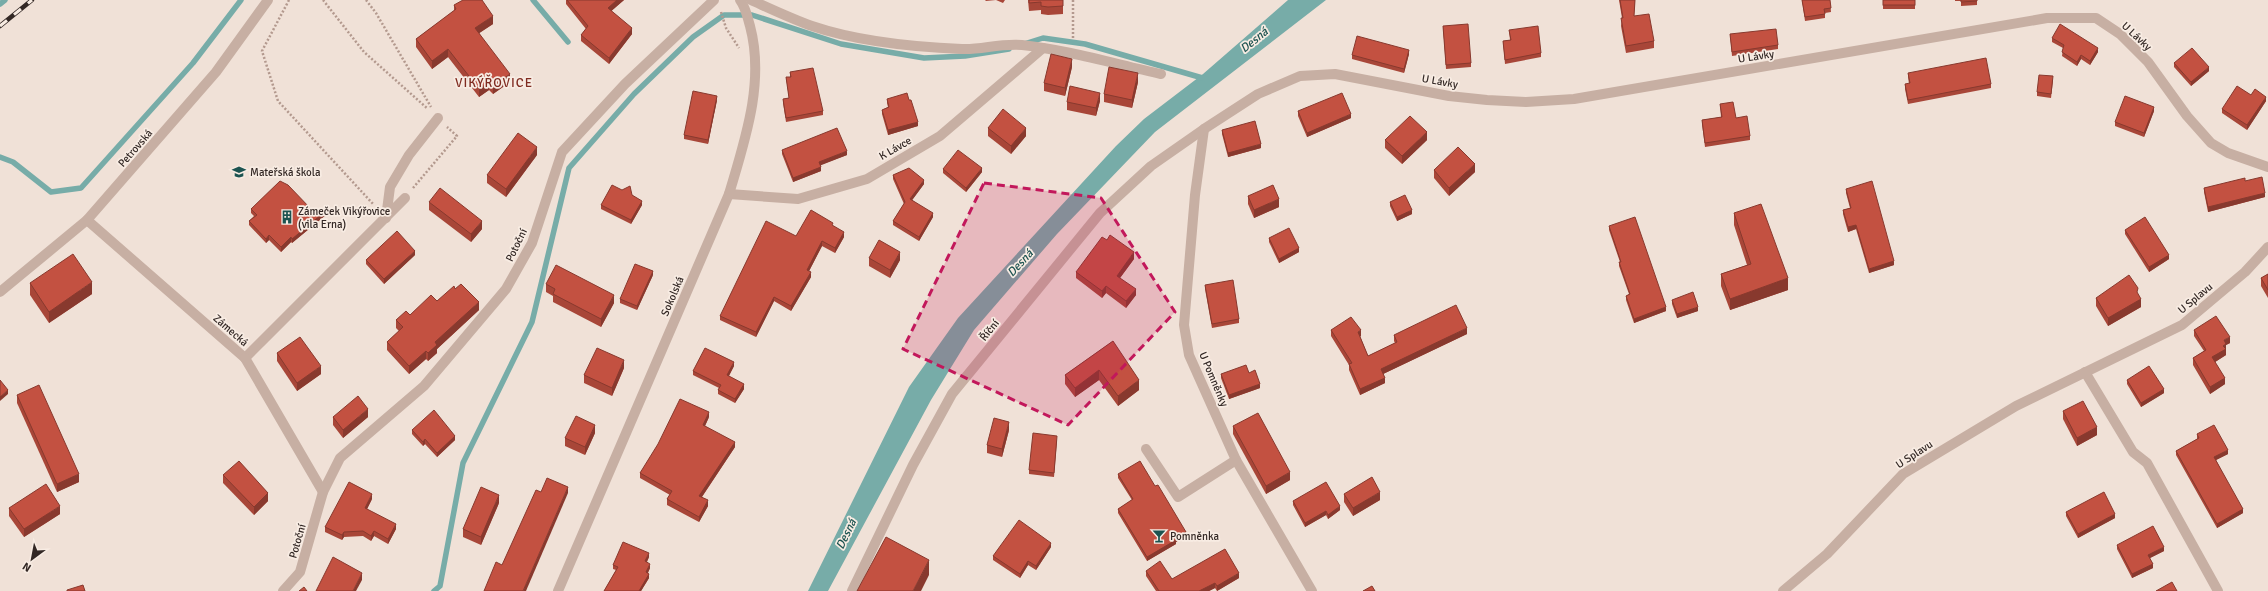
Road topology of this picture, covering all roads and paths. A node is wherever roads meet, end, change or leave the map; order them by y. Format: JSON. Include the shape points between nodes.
{"nodes":[{"id":1,"x":268,"y":0,"type":"edge"},
{"id":2,"x":289,"y":0,"type":"edge"},
{"id":3,"x":323,"y":0,"type":"edge"},
{"id":4,"x":366,"y":0,"type":"edge"},
{"id":5,"x":714,"y":0,"type":"edge"},
{"id":6,"x":1073,"y":0,"type":"edge"},
{"id":7,"x":745,"y":2,"type":"edge"},
{"id":8,"x":721,"y":9,"type":"dead end"},
{"id":9,"x":726,"y":28,"type":"dead end"},
{"id":10,"x":1073,"y":32,"type":"dead end"},
{"id":11,"x":1040,"y":47,"type":"junction"},
{"id":12,"x":1161,"y":74,"type":"dead end"},
{"id":13,"x":438,"y":118,"type":"junction"},
{"id":14,"x":1204,"y":129,"type":"junction"},
{"id":15,"x":2268,"y":167,"type":"edge"},
{"id":16,"x":729,"y":194,"type":"junction"},
{"id":17,"x":405,"y":198,"type":"joint"},
{"id":18,"x":386,"y":218,"type":"junction"},
{"id":19,"x":87,"y":220,"type":"junction"},
{"id":20,"x":2268,"y":247,"type":"edge"},
{"id":21,"x":0,"y":292,"type":"edge"},
{"id":22,"x":245,"y":358,"type":"junction"},
{"id":23,"x":2085,"y":372,"type":"junction"},
{"id":24,"x":1146,"y":449,"type":"dead end"},
{"id":25,"x":1236,"y":460,"type":"junction"},
{"id":26,"x":323,"y":492,"type":"junction"},
{"id":27,"x":283,"y":591,"type":"edge"},
{"id":28,"x":558,"y":591,"type":"edge"},
{"id":29,"x":852,"y":591,"type":"edge"},
{"id":30,"x":1312,"y":591,"type":"edge"},
{"id":31,"x":1783,"y":591,"type":"edge"},
{"id":32,"x":2218,"y":591,"type":"edge"}],
"edges":[{"from":1,"to":19,"type":"street","name":"Petrovská","via":[[216,72]]},
{"from":2,"to":18,"type":"path","via":[[262,51],[278,101]]},
{"from":3,"to":13,"type":"path","via":[[364,52]]},
{"from":4,"to":13,"type":"path"},
{"from":5,"to":26,"type":"street","name":"Potoční","via":[[625,84],[562,152],[532,244],[506,289],[424,386],[340,458]]},
{"from":6,"to":10,"type":"path"},
{"from":7,"to":11,"type":"street","via":[[812,26],[897,43],[963,50],[997,44]]},
{"from":7,"to":16,"type":"street","name":"Sokolská","via":[[752,34],[754,90],[744,142]]},
{"from":8,"to":9,"type":"path"},
{"from":11,"to":12,"type":"street"},
{"from":11,"to":16,"type":"street","name":"K Lávce","via":[[940,136],[867,179],[798,199]]},
{"from":13,"to":17,"type":"path","via":[[457,136]]},
{"from":13,"to":18,"type":"street","via":[[409,155],[390,187]]},
{"from":14,"to":15,"type":"street","name":"U Lávky","via":[[1258,94],[1300,76],[1335,74],[1450,96],[1487,100],[1526,102],[1574,99],[2047,18],[2096,18],[2120,34],[2148,62],[2187,116],[2211,143],[2228,153]]},
{"from":14,"to":25,"type":"street","name":"U Pomněnky","via":[[1195,194],[1184,325],[1189,355]]},
{"from":14,"to":29,"type":"street","name":"Říční","via":[[1151,166],[1100,213],[952,394],[913,466]]},
{"from":16,"to":28,"type":"street","name":"Sokolská"},
{"from":17,"to":18,"type":"street","name":"Zámecká"},
{"from":18,"to":22,"type":"street","name":"Zámecká"},
{"from":19,"to":21,"type":"street","name":"Petrovská"},
{"from":19,"to":22,"type":"street","name":"Zámecká"},
{"from":20,"to":23,"type":"street","name":"U Splavu","via":[[2245,272],[2182,325]]},
{"from":22,"to":26,"type":"street"},
{"from":23,"to":31,"type":"street","name":"U Splavu","via":[[2016,406],[1903,474],[1827,554]]},
{"from":23,"to":32,"type":"street","via":[[2133,452],[2147,463]]},
{"from":24,"to":25,"type":"street","via":[[1178,497]]},
{"from":25,"to":30,"type":"street","name":"U Pomněnky"},
{"from":26,"to":27,"type":"street","name":"Potoční","via":[[300,572]]}]}
